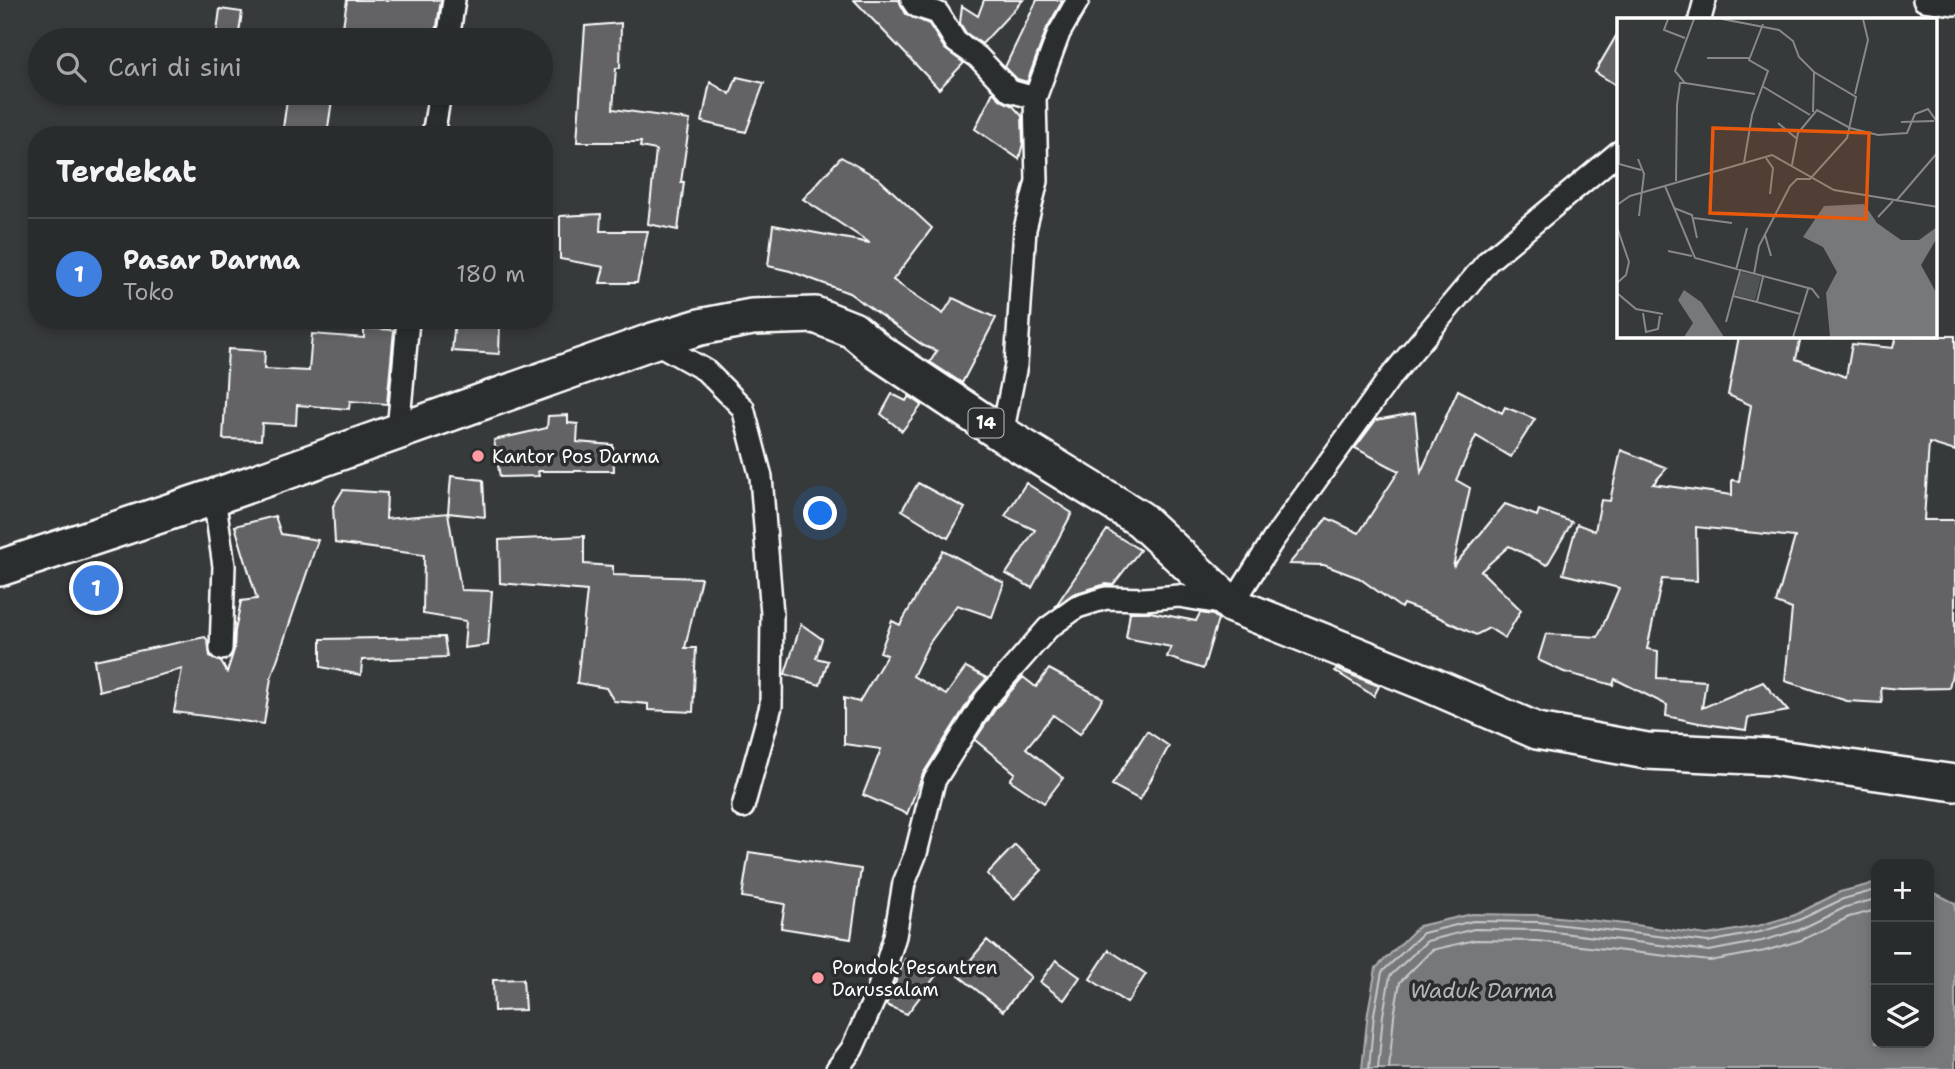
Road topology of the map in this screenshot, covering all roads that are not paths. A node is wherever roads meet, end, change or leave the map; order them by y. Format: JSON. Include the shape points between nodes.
{"nodes":[{"id":1,"x":454,"y":0,"type":"edge"},
{"id":2,"x":912,"y":0,"type":"edge"},
{"id":3,"x":1077,"y":0,"type":"edge"},
{"id":4,"x":1705,"y":0,"type":"edge"},
{"id":5,"x":1924,"y":0,"type":"edge"},
{"id":6,"x":1955,"y":4,"type":"edge"},
{"id":7,"x":1700,"y":18,"type":"edge"},
{"id":8,"x":450,"y":28,"type":"edge"},
{"id":9,"x":1035,"y":97,"type":"junction"},
{"id":10,"x":438,"y":105,"type":"edge"},
{"id":11,"x":434,"y":126,"type":"edge"},
{"id":12,"x":1617,"y":154,"type":"edge"},
{"id":13,"x":407,"y":329,"type":"edge"},
{"id":14,"x":653,"y":341,"type":"junction"},
{"id":15,"x":398,"y":431,"type":"junction"},
{"id":16,"x":1002,"y":434,"type":"junction"},
{"id":17,"x":214,"y":497,"type":"junction"},
{"id":18,"x":0,"y":568,"type":"edge"},
{"id":19,"x":1231,"y":605,"type":"junction"},
{"id":20,"x":221,"y":649,"type":"dead end"},
{"id":21,"x":1955,"y":783,"type":"edge"},
{"id":22,"x":743,"y":807,"type":"dead end"},
{"id":23,"x":837,"y":1069,"type":"edge"}],
"edges":[{"from":1,"to":8,"type":"street"},
{"from":2,"to":9,"type":"street","via":[[916,6],[938,13],[956,42],[978,57],[1010,91]]},
{"from":3,"to":9,"type":"street"},
{"from":4,"to":7,"type":"street"},
{"from":5,"to":6,"type":"street"},
{"from":9,"to":16,"type":"street","via":[[1037,181],[1025,229],[1016,365]]},
{"from":10,"to":11,"type":"street"},
{"from":12,"to":19,"type":"street","via":[[1488,261],[1388,380]]},
{"from":13,"to":15,"type":"street"},
{"from":14,"to":15,"type":"highway","number":"14"},
{"from":14,"to":16,"type":"highway","number":"14","via":[[752,317],[815,315],[853,330]]},
{"from":14,"to":22,"type":"street","via":[[705,370],[743,408],[761,477],[772,614],[771,706]]},
{"from":15,"to":17,"type":"highway","number":"14"},
{"from":16,"to":19,"type":"highway","number":"14","via":[[1140,519]]},
{"from":17,"to":18,"type":"highway","number":"14"},
{"from":17,"to":20,"type":"street","via":[[224,566]]},
{"from":19,"to":21,"type":"highway","number":"14","via":[[1536,731],[1647,751],[1772,757]]},
{"from":19,"to":23,"type":"street","via":[[1180,596],[1106,598],[1077,607],[1048,628],[985,700],[934,781],[878,991],[852,1049]]}]}
